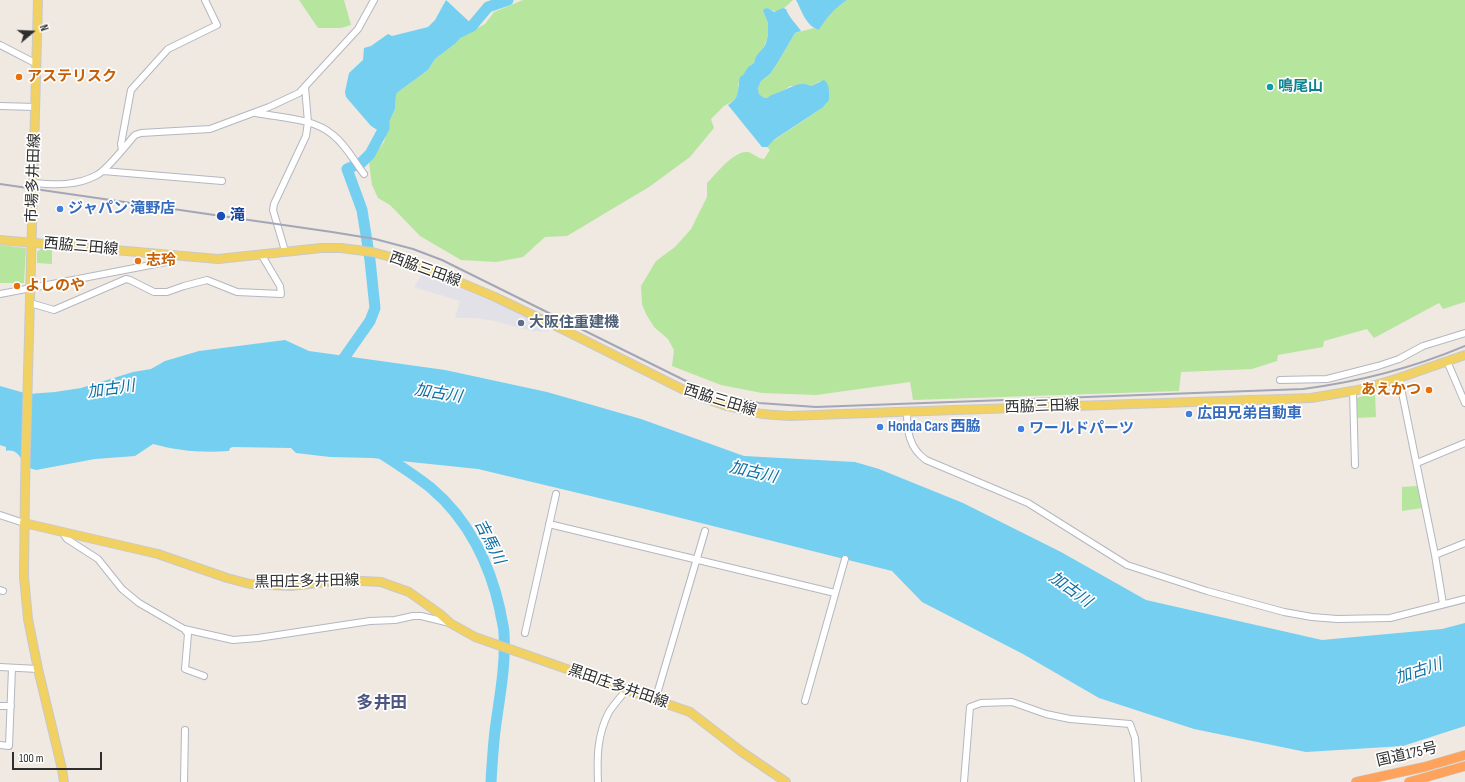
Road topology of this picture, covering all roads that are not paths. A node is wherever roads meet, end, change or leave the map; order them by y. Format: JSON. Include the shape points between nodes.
{"nodes":[{"id":1,"x":38,"y":0,"type":"edge"},
{"id":2,"x":205,"y":0,"type":"edge"},
{"id":3,"x":374,"y":0,"type":"edge"},
{"id":4,"x":0,"y":45,"type":"edge"},
{"id":5,"x":37,"y":64,"type":"junction"},
{"id":6,"x":305,"y":87,"type":"junction"},
{"id":7,"x":0,"y":106,"type":"edge"},
{"id":8,"x":36,"y":107,"type":"junction"},
{"id":9,"x":254,"y":113,"type":"junction"},
{"id":10,"x":308,"y":122,"type":"junction"},
{"id":11,"x":122,"y":150,"type":"junction"},
{"id":12,"x":103,"y":171,"type":"junction"},
{"id":13,"x":364,"y":174,"type":"dead end"},
{"id":14,"x":222,"y":181,"type":"dead end"},
{"id":15,"x":34,"y":183,"type":"junction"},
{"id":16,"x":0,"y":240,"type":"edge"},
{"id":17,"x":32,"y":243,"type":"junction"},
{"id":18,"x":284,"y":251,"type":"junction"},
{"id":19,"x":261,"y":254,"type":"junction"},
{"id":20,"x":176,"y":255,"type":"junction"},
{"id":21,"x":31,"y":288,"type":"junction"},
{"id":22,"x":0,"y":294,"type":"edge"},
{"id":23,"x":30,"y":303,"type":"junction"},
{"id":24,"x":1465,"y":333,"type":"edge"},
{"id":25,"x":1465,"y":355,"type":"edge"},
{"id":26,"x":1447,"y":361,"type":"junction"},
{"id":27,"x":1399,"y":378,"type":"junction"},
{"id":28,"x":1280,"y":380,"type":"dead end"},
{"id":29,"x":1353,"y":391,"type":"junction"},
{"id":30,"x":1465,"y":403,"type":"edge"},
{"id":31,"x":907,"y":412,"type":"junction"},
{"id":32,"x":1465,"y":443,"type":"edge"},
{"id":33,"x":1417,"y":463,"type":"junction"},
{"id":34,"x":1355,"y":465,"type":"dead end"},
{"id":35,"x":556,"y":494,"type":"dead end"},
{"id":36,"x":0,"y":515,"type":"edge"},
{"id":37,"x":24,"y":523,"type":"junction"},
{"id":38,"x":549,"y":524,"type":"junction"},
{"id":39,"x":706,"y":531,"type":"dead end"},
{"id":40,"x":64,"y":533,"type":"junction"},
{"id":41,"x":1465,"y":543,"type":"edge"},
{"id":42,"x":1435,"y":555,"type":"junction"},
{"id":43,"x":845,"y":559,"type":"dead end"},
{"id":44,"x":697,"y":560,"type":"junction"},
{"id":45,"x":835,"y":593,"type":"junction"},
{"id":46,"x":1465,"y":599,"type":"edge"},
{"id":47,"x":1443,"y":604,"type":"junction"},
{"id":48,"x":450,"y":623,"type":"junction"},
{"id":49,"x":184,"y":629,"type":"junction"},
{"id":50,"x":525,"y":633,"type":"dead end"},
{"id":51,"x":0,"y":667,"type":"edge"},
{"id":52,"x":12,"y":668,"type":"junction"},
{"id":53,"x":38,"y":669,"type":"junction"},
{"id":54,"x":204,"y":676,"type":"dead end"},
{"id":55,"x":626,"y":690,"type":"junction"},
{"id":56,"x":658,"y":700,"type":"junction"},
{"id":57,"x":805,"y":701,"type":"dead end"},
{"id":58,"x":0,"y":706,"type":"edge"},
{"id":59,"x":11,"y":706,"type":"junction"},
{"id":60,"x":185,"y":730,"type":"dead end"},
{"id":61,"x":0,"y":745,"type":"edge"},
{"id":62,"x":1465,"y":756,"type":"edge"},
{"id":63,"x":1465,"y":766,"type":"edge"},
{"id":64,"x":64,"y":782,"type":"edge"},
{"id":65,"x":185,"y":782,"type":"edge"},
{"id":66,"x":598,"y":782,"type":"edge"},
{"id":67,"x":786,"y":782,"type":"edge"},
{"id":68,"x":964,"y":782,"type":"edge"},
{"id":69,"x":1138,"y":782,"type":"edge"},
{"id":70,"x":1356,"y":782,"type":"edge"},
{"id":71,"x":1409,"y":782,"type":"edge"}],
"edges":[{"from":1,"to":5,"type":"main road","name":"市場多井田線"},
{"from":2,"to":11,"type":"street","via":[[217,25],[168,49],[131,90]]},
{"from":3,"to":6,"type":"street","via":[[358,29]]},
{"from":4,"to":5,"type":"street"},
{"from":5,"to":8,"type":"main road","name":"市場多井田線"},
{"from":6,"to":9,"type":"street","via":[[299,93]]},
{"from":6,"to":10,"type":"street"},
{"from":7,"to":8,"type":"street"},
{"from":8,"to":15,"type":"main road","name":"市場多井田線"},
{"from":9,"to":10,"type":"street"},
{"from":9,"to":11,"type":"street","via":[[210,129],[141,133],[135,135]]},
{"from":10,"to":13,"type":"street","via":[[319,125],[333,135]]},
{"from":10,"to":18,"type":"street","via":[[306,136],[274,204]]},
{"from":11,"to":12,"type":"street"},
{"from":12,"to":14,"type":"street"},
{"from":12,"to":15,"type":"street","via":[[69,184]]},
{"from":15,"to":17,"type":"main road","name":"市場多井田線"},
{"from":16,"to":17,"type":"main road","name":"西脇三田線"},
{"from":17,"to":20,"type":"main road","name":"西脇三田線"},
{"from":17,"to":21,"type":"main road","name":"市場多井田線"},
{"from":18,"to":19,"type":"main road","name":"西脇三田線"},
{"from":18,"to":31,"type":"main road","name":"西脇三田線","via":[[321,248],[368,252],[406,261],[495,297],[692,394],[727,406],[762,414],[789,416]]},
{"from":19,"to":20,"type":"main road","name":"西脇三田線","via":[[218,258]]},
{"from":19,"to":23,"type":"street","via":[[280,286],[281,294],[238,292],[208,280],[167,292],[154,292],[126,279],[54,310]]},
{"from":20,"to":21,"type":"street","via":[[166,262]]},
{"from":21,"to":22,"type":"street"},
{"from":21,"to":23,"type":"main road","name":"市場多井田線"},
{"from":23,"to":37,"type":"main road","name":"市場多井田線"},
{"from":24,"to":28,"type":"street","via":[[1424,346],[1399,359],[1328,379]]},
{"from":25,"to":26,"type":"main road","name":"西脇三田線"},
{"from":26,"to":27,"type":"main road","name":"西脇三田線"},
{"from":26,"to":30,"type":"street"},
{"from":27,"to":29,"type":"main road","name":"西脇三田線"},
{"from":27,"to":33,"type":"street"},
{"from":29,"to":31,"type":"main road","name":"西脇三田線","via":[[1311,398]]},
{"from":29,"to":34,"type":"street"},
{"from":31,"to":47,"type":"street","via":[[911,444],[919,456],[1028,503],[1127,565],[1207,591],[1312,617],[1390,618]]},
{"from":32,"to":33,"type":"street"},
{"from":33,"to":42,"type":"street"},
{"from":35,"to":38,"type":"street"},
{"from":36,"to":37,"type":"street"},
{"from":37,"to":40,"type":"main road","name":"黒田庄多井田線"},
{"from":37,"to":53,"type":"main road","via":[[24,577],[28,619]]},
{"from":38,"to":44,"type":"street"},
{"from":38,"to":50,"type":"street"},
{"from":39,"to":44,"type":"street"},
{"from":40,"to":48,"type":"main road","name":"黒田庄多井田線","via":[[158,554],[250,584],[291,586],[344,580],[381,582],[409,592]]},
{"from":40,"to":49,"type":"street","via":[[67,539],[98,559],[122,589],[139,603]]},
{"from":41,"to":42,"type":"street"},
{"from":42,"to":47,"type":"street"},
{"from":43,"to":45,"type":"street"},
{"from":44,"to":45,"type":"street"},
{"from":44,"to":56,"type":"street","via":[[657,694]]},
{"from":45,"to":57,"type":"street"},
{"from":46,"to":47,"type":"street"},
{"from":48,"to":49,"type":"street","via":[[413,616],[233,640]]},
{"from":48,"to":55,"type":"main road","name":"黒田庄多井田線","via":[[475,638]]},
{"from":49,"to":54,"type":"street","via":[[188,634],[185,668]]},
{"from":51,"to":52,"type":"street"},
{"from":52,"to":53,"type":"street"},
{"from":52,"to":59,"type":"street"},
{"from":53,"to":64,"type":"main road"},
{"from":55,"to":56,"type":"main road","name":"黒田庄多井田線"},
{"from":55,"to":66,"type":"street","via":[[610,711],[602,728],[597,752]]},
{"from":56,"to":67,"type":"main road","name":"黒田庄多井田線","via":[[690,712]]},
{"from":58,"to":59,"type":"street"},
{"from":59,"to":61,"type":"street","via":[[9,746]]},
{"from":60,"to":65,"type":"street"},
{"from":62,"to":70,"type":"highway","name":"国道175号"},
{"from":63,"to":71,"type":"highway","name":"国道175号"},
{"from":68,"to":69,"type":"street","via":[[970,707],[981,703],[999,702],[1012,702],[1070,719],[1130,724],[1135,738]]}]}
